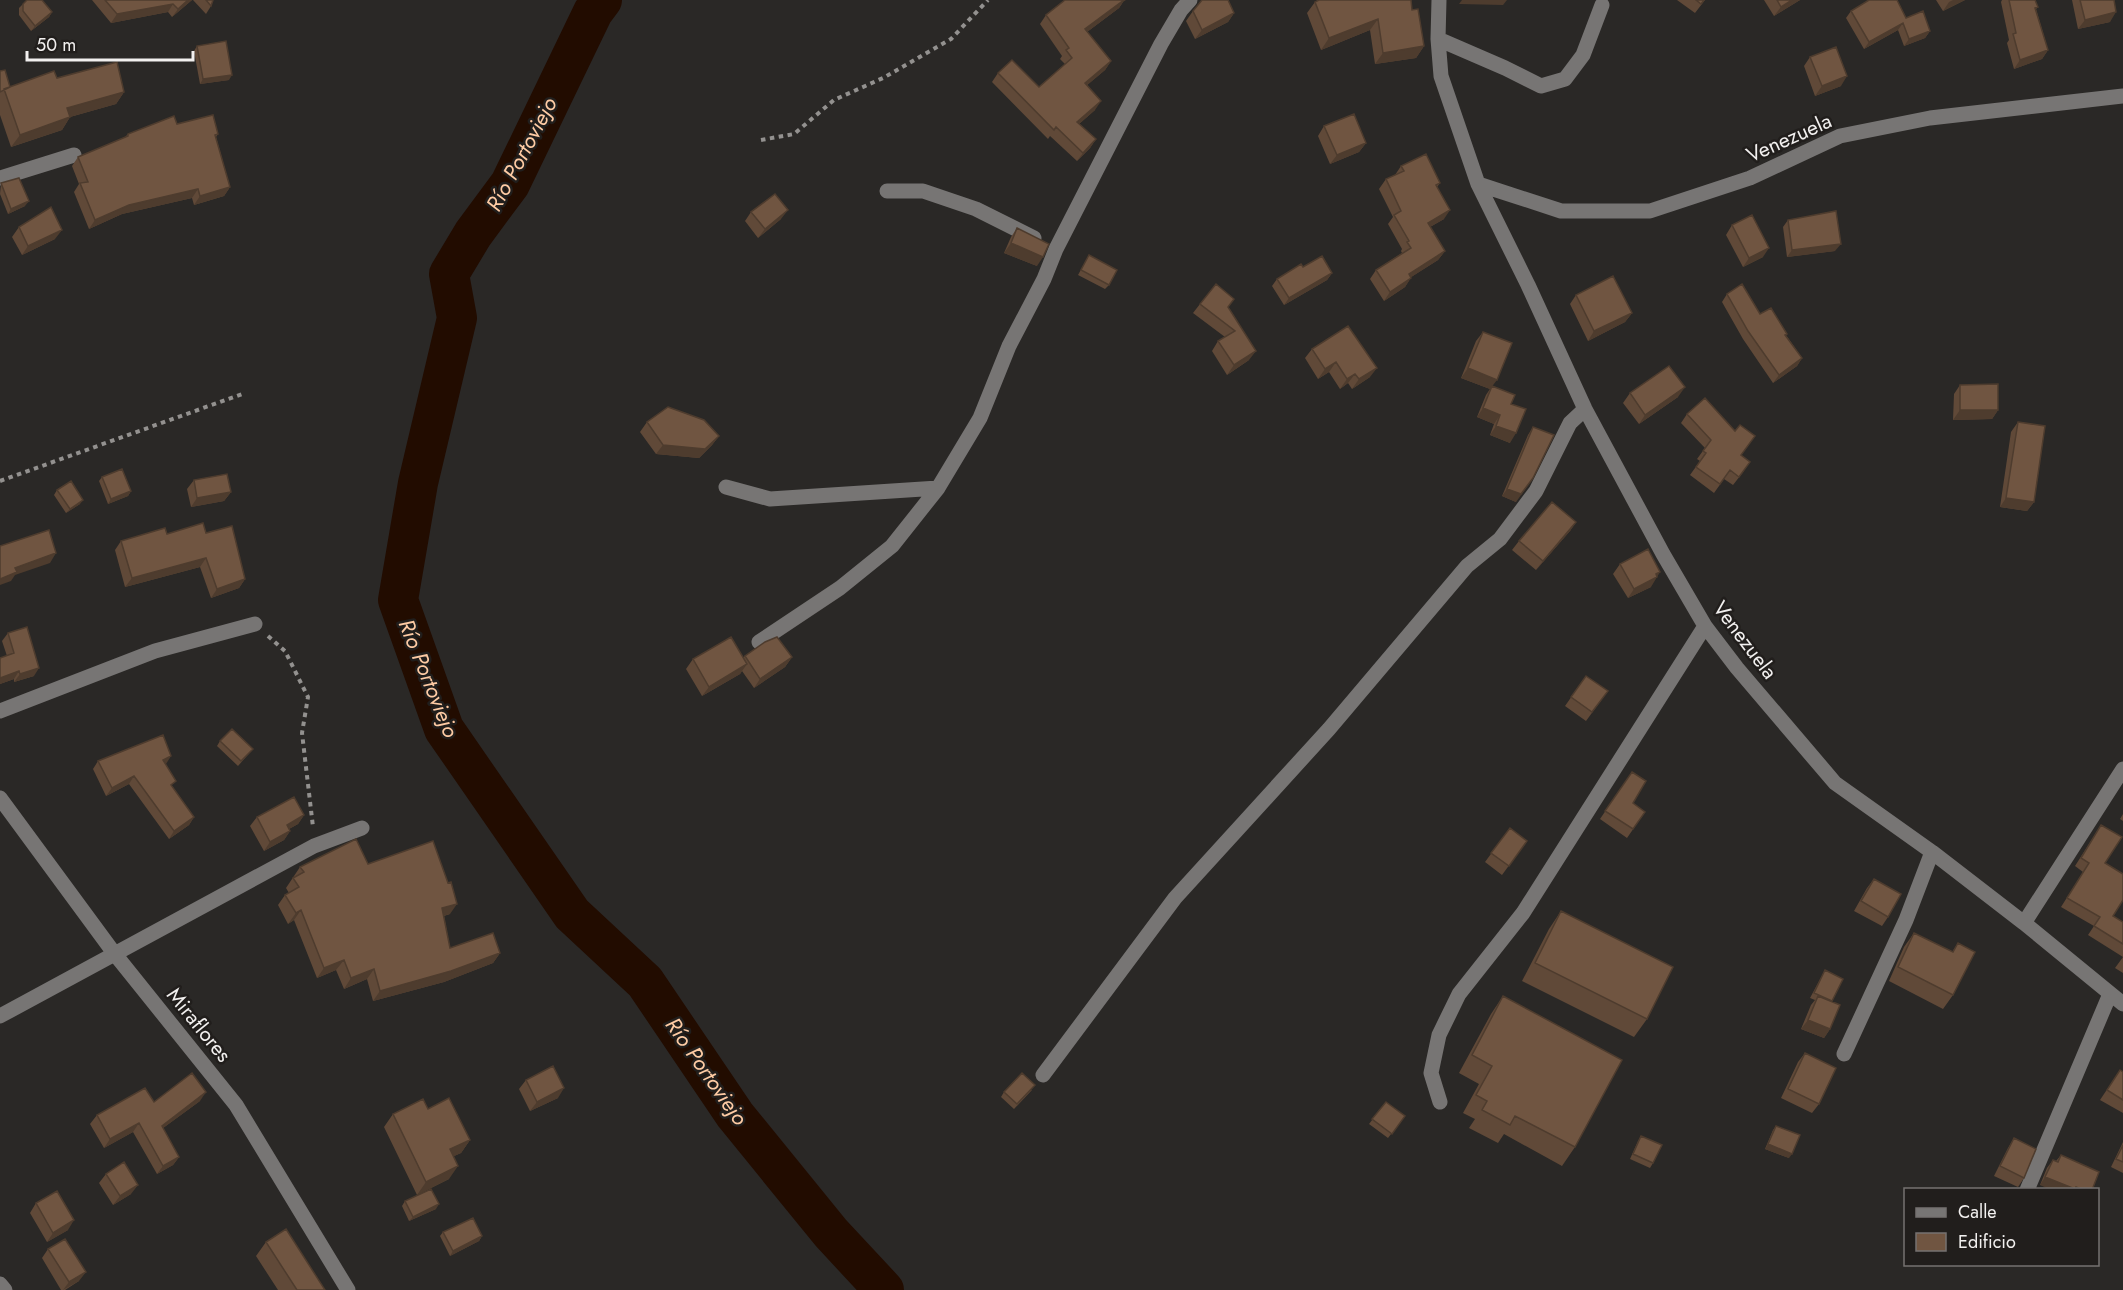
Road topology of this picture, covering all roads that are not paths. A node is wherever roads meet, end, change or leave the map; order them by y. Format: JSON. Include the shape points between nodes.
{"nodes":[{"id":1,"x":1190,"y":0,"type":"edge"},
{"id":2,"x":1439,"y":0,"type":"edge"},
{"id":3,"x":1602,"y":5,"type":"dead end"},
{"id":4,"x":1438,"y":39,"type":"junction"},
{"id":5,"x":2123,"y":96,"type":"edge"},
{"id":6,"x":74,"y":155,"type":"dead end"},
{"id":7,"x":0,"y":178,"type":"edge"},
{"id":8,"x":1478,"y":184,"type":"junction"},
{"id":9,"x":887,"y":191,"type":"dead end"},
{"id":10,"x":1056,"y":249,"type":"junction"},
{"id":11,"x":1585,"y":409,"type":"junction"},
{"id":12,"x":726,"y":487,"type":"dead end"},
{"id":13,"x":938,"y":488,"type":"junction"},
{"id":14,"x":255,"y":624,"type":"road end"},
{"id":15,"x":1705,"y":626,"type":"junction"},
{"id":16,"x":759,"y":642,"type":"dead end"},
{"id":17,"x":0,"y":711,"type":"edge"},
{"id":18,"x":2123,"y":769,"type":"edge"},
{"id":19,"x":0,"y":798,"type":"edge"},
{"id":20,"x":362,"y":828,"type":"dead end"},
{"id":21,"x":1932,"y":852,"type":"junction"},
{"id":22,"x":2024,"y":923,"type":"junction"},
{"id":23,"x":114,"y":953,"type":"junction"},
{"id":24,"x":2110,"y":994,"type":"junction"},
{"id":25,"x":2123,"y":1004,"type":"edge"},
{"id":26,"x":0,"y":1017,"type":"edge"},
{"id":27,"x":1844,"y":1054,"type":"dead end"},
{"id":28,"x":1044,"y":1076,"type":"dead end"},
{"id":29,"x":1440,"y":1102,"type":"dead end"},
{"id":30,"x":2028,"y":1188,"type":"edge"},
{"id":31,"x":0,"y":1284,"type":"edge"},
{"id":32,"x":5,"y":1290,"type":"edge"},
{"id":33,"x":348,"y":1290,"type":"edge"}],
"edges":[{"from":1,"to":10,"type":"street","via":[[1161,44]]},
{"from":2,"to":4,"type":"street","name":"Venezuela"},
{"from":3,"to":4,"type":"street","via":[[1583,55],[1565,79],[1541,86]]},
{"from":4,"to":8,"type":"street","name":"Venezuela","via":[[1441,76]]},
{"from":5,"to":8,"type":"street","name":"Venezuela","via":[[1930,118],[1840,136],[1750,178],[1650,211],[1561,211]]},
{"from":6,"to":7,"type":"street"},
{"from":8,"to":11,"type":"street","name":"Venezuela"},
{"from":9,"to":10,"type":"street","via":[[923,190],[976,209]]},
{"from":10,"to":13,"type":"street","via":[[1009,346],[980,418]]},
{"from":11,"to":15,"type":"street","name":"Venezuela"},
{"from":11,"to":28,"type":"street","via":[[1570,423],[1536,491],[1500,539],[1467,566],[1329,729],[1175,898]]},
{"from":12,"to":13,"type":"street","via":[[770,499]]},
{"from":13,"to":16,"type":"street","via":[[892,546],[840,588]]},
{"from":14,"to":17,"type":"street","via":[[155,651]]},
{"from":15,"to":21,"type":"street","name":"Venezuela","via":[[1834,783]]},
{"from":15,"to":29,"type":"street","via":[[1523,913],[1459,994],[1439,1035],[1431,1073]]},
{"from":18,"to":22,"type":"street"},
{"from":19,"to":23,"type":"street","name":"Miraflores"},
{"from":20,"to":23,"type":"street","via":[[314,846]]},
{"from":21,"to":22,"type":"street","name":"Venezuela"},
{"from":21,"to":27,"type":"street","via":[[1906,920]]},
{"from":22,"to":24,"type":"street","name":"Venezuela"},
{"from":23,"to":26,"type":"street"},
{"from":23,"to":33,"type":"street","name":"Miraflores","via":[[236,1105]]},
{"from":24,"to":25,"type":"street","name":"Venezuela"},
{"from":24,"to":30,"type":"street"},
{"from":31,"to":32,"type":"street"}]}
